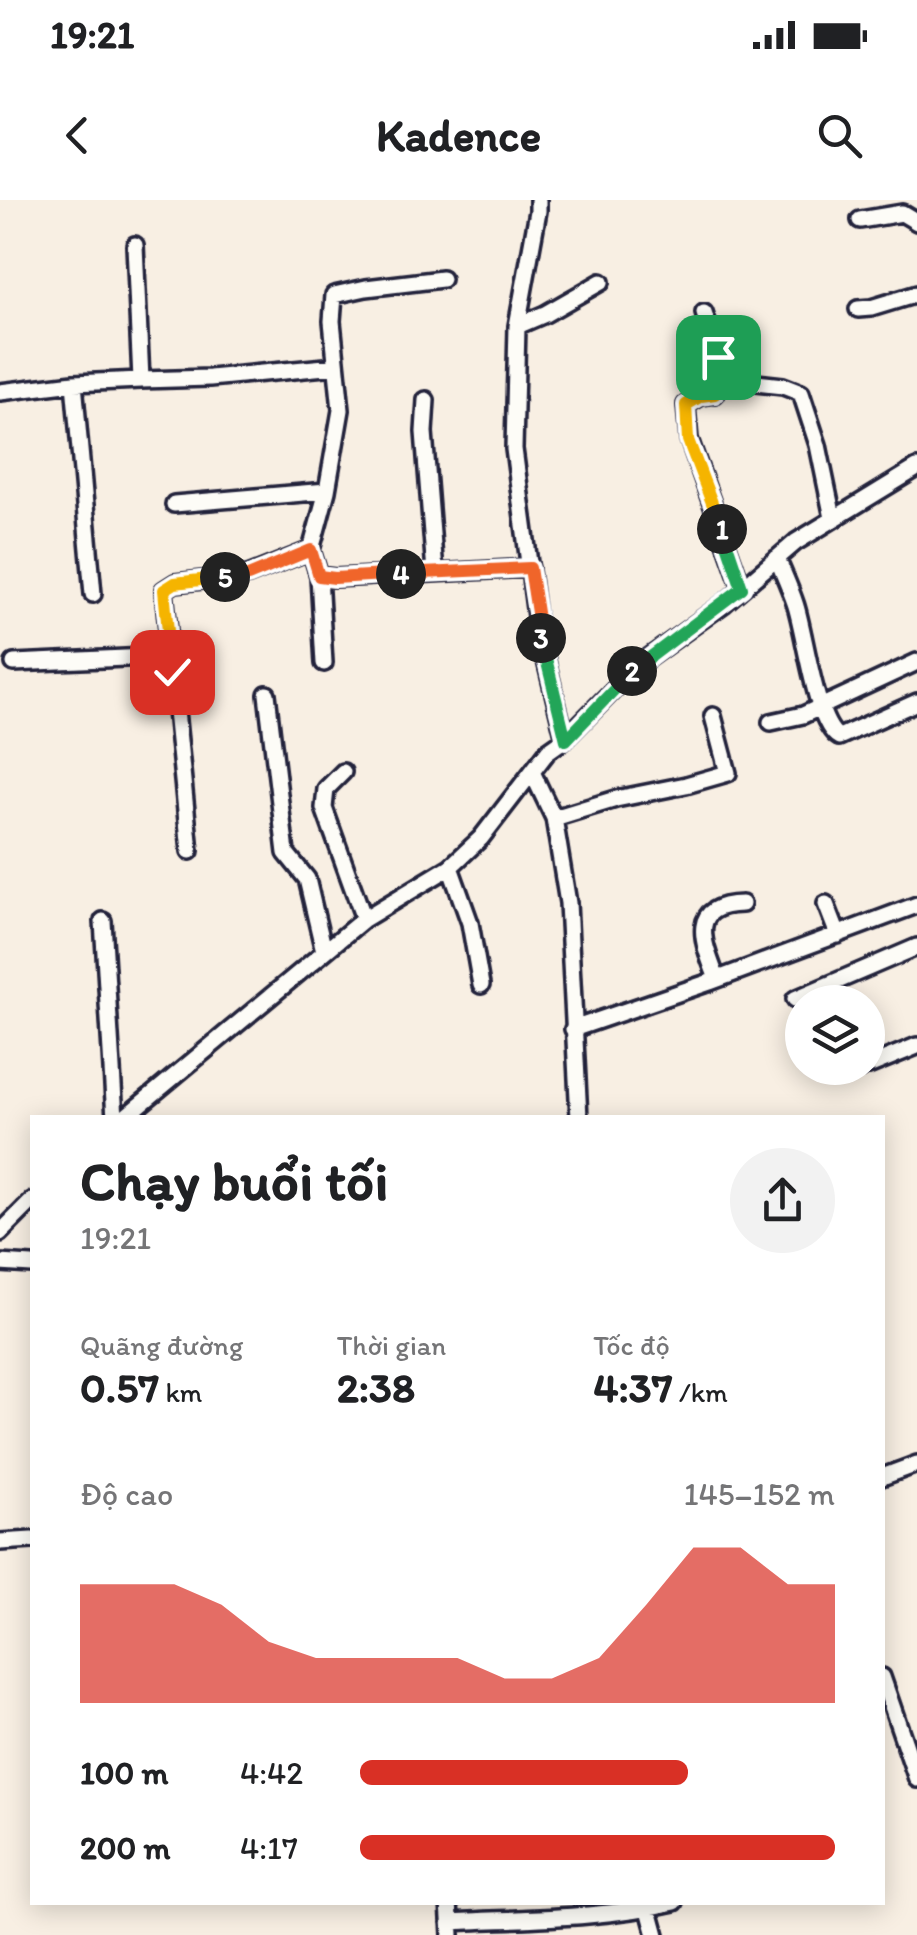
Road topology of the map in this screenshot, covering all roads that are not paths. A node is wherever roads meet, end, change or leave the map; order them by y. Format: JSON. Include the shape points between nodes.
{"nodes":[{"id":1,"x":538,"y":200,"type":"edge"},
{"id":2,"x":860,"y":220,"type":"dead end"},
{"id":3,"x":917,"y":222,"type":"edge"},
{"id":4,"x":135,"y":246,"type":"dead end"},
{"id":5,"x":442,"y":279,"type":"dead end"},
{"id":6,"x":601,"y":282,"type":"dead end"},
{"id":7,"x":917,"y":294,"type":"edge"},
{"id":8,"x":858,"y":309,"type":"dead end"},
{"id":9,"x":704,"y":313,"type":"dead end"},
{"id":10,"x":517,"y":326,"type":"junction"},
{"id":11,"x":336,"y":366,"type":"junction"},
{"id":12,"x":141,"y":380,"type":"junction"},
{"id":13,"x":74,"y":383,"type":"junction"},
{"id":14,"x":756,"y":383,"type":"dead end"},
{"id":15,"x":0,"y":392,"type":"edge"},
{"id":16,"x":426,"y":400,"type":"dead end"},
{"id":17,"x":917,"y":468,"type":"edge"},
{"id":18,"x":327,"y":492,"type":"junction"},
{"id":19,"x":174,"y":504,"type":"dead end"},
{"id":20,"x":833,"y":518,"type":"junction"},
{"id":21,"x":311,"y":550,"type":"junction"},
{"id":22,"x":777,"y":558,"type":"junction"},
{"id":23,"x":530,"y":568,"type":"junction"},
{"id":24,"x":434,"y":572,"type":"junction"},
{"id":25,"x":319,"y":576,"type":"junction"},
{"id":26,"x":742,"y":588,"type":"junction"},
{"id":27,"x":93,"y":594,"type":"dead end"},
{"id":28,"x":170,"y":656,"type":"junction"},
{"id":29,"x":917,"y":662,"type":"edge"},
{"id":30,"x":14,"y":663,"type":"dead end"},
{"id":31,"x":324,"y":663,"type":"dead end"},
{"id":32,"x":268,"y":694,"type":"dead end"},
{"id":33,"x":917,"y":702,"type":"edge"},
{"id":34,"x":821,"y":706,"type":"junction"},
{"id":35,"x":713,"y":716,"type":"dead end"},
{"id":36,"x":771,"y":722,"type":"dead end"},
{"id":37,"x":566,"y":740,"type":"junction"},
{"id":38,"x":343,"y":772,"type":"dead end"},
{"id":39,"x":532,"y":772,"type":"junction"},
{"id":40,"x":554,"y":818,"type":"junction"},
{"id":41,"x":190,"y":851,"type":"dead end"},
{"id":42,"x":450,"y":867,"type":"junction"},
{"id":43,"x":742,"y":904,"type":"dead end"},
{"id":44,"x":826,"y":904,"type":"dead end"},
{"id":45,"x":917,"y":905,"type":"edge"},
{"id":46,"x":364,"y":919,"type":"junction"},
{"id":47,"x":103,"y":921,"type":"dead end"},
{"id":48,"x":838,"y":935,"type":"junction"},
{"id":49,"x":917,"y":947,"type":"edge"},
{"id":50,"x":324,"y":951,"type":"junction"},
{"id":51,"x":717,"y":979,"type":"junction"},
{"id":52,"x":481,"y":985,"type":"dead end"},
{"id":53,"x":828,"y":985,"type":"edge"},
{"id":54,"x":573,"y":1028,"type":"junction"},
{"id":55,"x":917,"y":1046,"type":"edge"},
{"id":56,"x":885,"y":1059,"type":"edge"},
{"id":57,"x":115,"y":1115,"type":"edge"},
{"id":58,"x":128,"y":1115,"type":"edge"},
{"id":59,"x":579,"y":1115,"type":"edge"},
{"id":60,"x":30,"y":1203,"type":"edge"},
{"id":61,"x":0,"y":1233,"type":"edge"},
{"id":62,"x":0,"y":1263,"type":"edge"},
{"id":63,"x":30,"y":1265,"type":"edge"},
{"id":64,"x":917,"y":1464,"type":"edge"},
{"id":65,"x":885,"y":1476,"type":"edge"},
{"id":66,"x":30,"y":1540,"type":"edge"},
{"id":67,"x":0,"y":1542,"type":"edge"},
{"id":68,"x":885,"y":1686,"type":"edge"},
{"id":69,"x":917,"y":1779,"type":"edge"},
{"id":70,"x":647,"y":1906,"type":"edge"},
{"id":71,"x":542,"y":1910,"type":"edge"},
{"id":72,"x":451,"y":1928,"type":"edge"},
{"id":73,"x":656,"y":1935,"type":"edge"}],
"edges":[{"from":1,"to":10,"type":"street"},
{"from":2,"to":3,"type":"street","via":[[902,213]]},
{"from":4,"to":12,"type":"street"},
{"from":5,"to":11,"type":"street","via":[[334,295]]},
{"from":6,"to":10,"type":"street"},
{"from":7,"to":8,"type":"street"},
{"from":9,"to":26,"type":"street","via":[[721,386],[686,405],[688,440]]},
{"from":10,"to":23,"type":"street","via":[[514,449]]},
{"from":11,"to":12,"type":"street"},
{"from":11,"to":18,"type":"street","via":[[341,410]]},
{"from":12,"to":13,"type":"street"},
{"from":13,"to":15,"type":"street"},
{"from":13,"to":27,"type":"street"},
{"from":14,"to":20,"type":"street","via":[[802,393]]},
{"from":16,"to":24,"type":"street"},
{"from":17,"to":20,"type":"street"},
{"from":18,"to":19,"type":"street"},
{"from":18,"to":21,"type":"street"},
{"from":20,"to":22,"type":"street"},
{"from":21,"to":25,"type":"street"},
{"from":21,"to":28,"type":"street","via":[[248,576],[175,583],[164,590]]},
{"from":22,"to":26,"type":"street"},
{"from":22,"to":34,"type":"street"},
{"from":23,"to":24,"type":"street"},
{"from":23,"to":37,"type":"street"},
{"from":24,"to":25,"type":"street"},
{"from":25,"to":31,"type":"street"},
{"from":26,"to":37,"type":"street","via":[[637,666]]},
{"from":28,"to":30,"type":"street"},
{"from":28,"to":41,"type":"street"},
{"from":29,"to":34,"type":"street"},
{"from":32,"to":50,"type":"street","via":[[286,851],[307,879]]},
{"from":33,"to":34,"type":"street","via":[[840,737],[832,734]]},
{"from":34,"to":36,"type":"street"},
{"from":35,"to":40,"type":"street","via":[[728,773]]},
{"from":37,"to":39,"type":"street","via":[[548,750]]},
{"from":38,"to":46,"type":"street","via":[[326,789],[324,808]]},
{"from":39,"to":40,"type":"street"},
{"from":39,"to":42,"type":"street"},
{"from":40,"to":54,"type":"street","via":[[568,903]]},
{"from":42,"to":46,"type":"street"},
{"from":42,"to":52,"type":"street"},
{"from":43,"to":51,"type":"street","via":[[708,914],[702,926]]},
{"from":44,"to":48,"type":"street"},
{"from":45,"to":48,"type":"street"},
{"from":46,"to":50,"type":"street"},
{"from":47,"to":57,"type":"street"},
{"from":48,"to":51,"type":"street"},
{"from":49,"to":53,"type":"street"},
{"from":50,"to":58,"type":"street"},
{"from":51,"to":54,"type":"street"},
{"from":54,"to":59,"type":"street"},
{"from":55,"to":56,"type":"street"},
{"from":60,"to":61,"type":"street"},
{"from":62,"to":63,"type":"street"},
{"from":64,"to":65,"type":"street"},
{"from":66,"to":67,"type":"street"},
{"from":68,"to":69,"type":"street"},
{"from":70,"to":71,"type":"street"},
{"from":70,"to":73,"type":"street"},
{"from":71,"to":72,"type":"street"}]}
